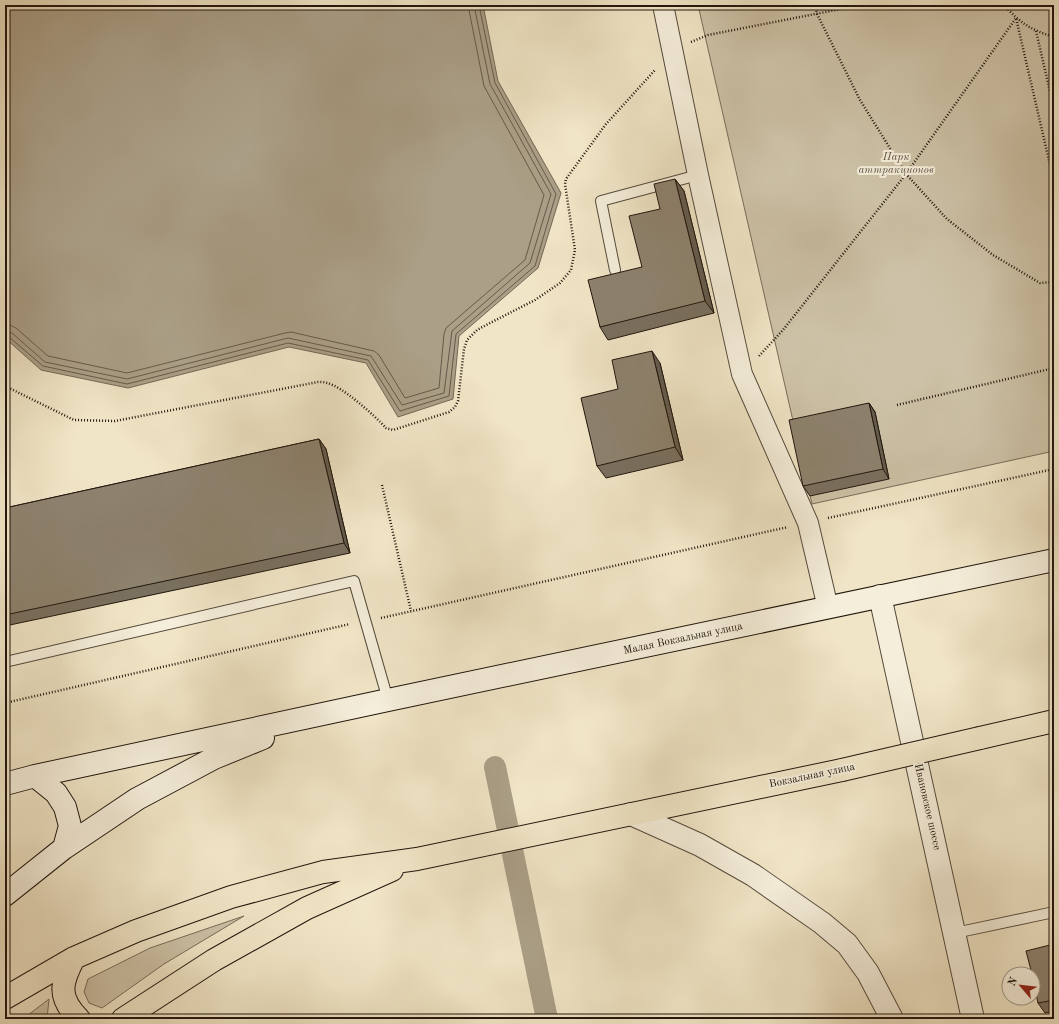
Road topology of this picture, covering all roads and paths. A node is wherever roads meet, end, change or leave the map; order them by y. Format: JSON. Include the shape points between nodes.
{"nodes":[{"id":1,"x":663,"y":5,"type":"edge"},
{"id":2,"x":815,"y":5,"type":"edge"},
{"id":3,"x":861,"y":5,"type":"edge"},
{"id":4,"x":1004,"y":5,"type":"edge"},
{"id":5,"x":817,"y":14,"type":"junction"},
{"id":6,"x":1016,"y":18,"type":"junction"},
{"id":7,"x":1036,"y":31,"type":"junction"},
{"id":8,"x":1054,"y":37,"type":"edge"},
{"id":9,"x":672,"y":50,"type":"junction"},
{"id":10,"x":1054,"y":109,"type":"edge"},
{"id":11,"x":906,"y":174,"type":"junction"},
{"id":12,"x":698,"y":175,"type":"junction"},
{"id":13,"x":1054,"y":182,"type":"edge"},
{"id":14,"x":615,"y":270,"type":"dead end"},
{"id":15,"x":1054,"y":282,"type":"edge"},
{"id":16,"x":1054,"y":368,"type":"edge"},
{"id":17,"x":742,"y":374,"type":"junction"},
{"id":18,"x":5,"y":386,"type":"edge"},
{"id":19,"x":897,"y":405,"type":"dead end"},
{"id":20,"x":1054,"y":469,"type":"edge"},
{"id":21,"x":382,"y":485,"type":"dead end"},
{"id":22,"x":808,"y":523,"type":"junction"},
{"id":23,"x":1054,"y":560,"type":"edge"},
{"id":24,"x":880,"y":596,"type":"junction"},
{"id":25,"x":828,"y":608,"type":"junction"},
{"id":26,"x":411,"y":611,"type":"junction"},
{"id":27,"x":365,"y":621,"type":"junction"},
{"id":28,"x":5,"y":662,"type":"edge"},
{"id":29,"x":388,"y":700,"type":"junction"},
{"id":30,"x":5,"y":703,"type":"edge"},
{"id":31,"x":312,"y":717,"type":"junction"},
{"id":32,"x":1054,"y":721,"type":"edge"},
{"id":33,"x":35,"y":776,"type":"junction"},
{"id":34,"x":5,"y":784,"type":"edge"},
{"id":35,"x":631,"y":814,"type":"junction"},
{"id":36,"x":64,"y":848,"type":"junction"},
{"id":37,"x":417,"y":859,"type":"junction"},
{"id":38,"x":5,"y":895,"type":"edge"},
{"id":39,"x":1054,"y":912,"type":"edge"},
{"id":40,"x":955,"y":933,"type":"junction"},
{"id":41,"x":74,"y":958,"type":"junction"},
{"id":42,"x":5,"y":998,"type":"edge"},
{"id":43,"x":79,"y":1019,"type":"edge"},
{"id":44,"x":124,"y":1019,"type":"edge"},
{"id":45,"x":892,"y":1019,"type":"edge"},
{"id":46,"x":973,"y":1019,"type":"edge"}],
"edges":[{"from":1,"to":9,"type":"street"},
{"from":2,"to":5,"type":"path"},
{"from":3,"to":5,"type":"path"},
{"from":4,"to":6,"type":"path"},
{"from":5,"to":9,"type":"path","via":[[708,35]]},
{"from":5,"to":11,"type":"path","via":[[860,100]]},
{"from":6,"to":7,"type":"path"},
{"from":6,"to":11,"type":"path"},
{"from":6,"to":13,"type":"path"},
{"from":7,"to":8,"type":"path"},
{"from":7,"to":10,"type":"path"},
{"from":9,"to":12,"type":"street"},
{"from":9,"to":18,"type":"path","via":[[606,124],[566,179],[575,250],[571,270],[560,283],[535,300],[477,330],[466,340],[458,401],[449,412],[393,430],[386,428],[338,388],[318,382],[115,421],[74,420]]},
{"from":11,"to":15,"type":"path","via":[[947,219],[993,255],[1040,283]]},
{"from":11,"to":17,"type":"path","via":[[783,330]]},
{"from":12,"to":14,"type":"lane","via":[[601,201]]},
{"from":12,"to":17,"type":"street"},
{"from":16,"to":19,"type":"path"},
{"from":17,"to":22,"type":"street"},
{"from":20,"to":22,"type":"path"},
{"from":21,"to":26,"type":"path"},
{"from":22,"to":25,"type":"street"},
{"from":22,"to":26,"type":"path"},
{"from":23,"to":24,"type":"main road","name":"Малая Вокзальная улица"},
{"from":24,"to":25,"type":"main road","name":"Малая Вокзальная улица"},
{"from":24,"to":40,"type":"main road","name":"Ивановское шоссе"},
{"from":25,"to":29,"type":"main road","name":"Малая Вокзальная улица"},
{"from":26,"to":27,"type":"path"},
{"from":27,"to":28,"type":"lane","via":[[354,581]]},
{"from":27,"to":29,"type":"lane"},
{"from":27,"to":30,"type":"path"},
{"from":29,"to":31,"type":"main road","name":"Малая Вокзальная улица"},
{"from":31,"to":33,"type":"main road"},
{"from":31,"to":36,"type":"main road","via":[[214,758],[137,799]]},
{"from":32,"to":35,"type":"highway","name":"Вокзальная улица","bridge":true,"via":[[842,770]]},
{"from":33,"to":34,"type":"main road"},
{"from":33,"to":36,"type":"main road","via":[[56,793],[65,807],[70,826]]},
{"from":35,"to":37,"type":"highway","name":"Вокзальная улица"},
{"from":35,"to":45,"type":"main road","via":[[700,845],[753,875],[822,923],[847,944],[868,973]]},
{"from":36,"to":38,"type":"main road"},
{"from":37,"to":41,"type":"highway","via":[[323,872],[231,897],[136,931]]},
{"from":37,"to":44,"type":"highway","via":[[307,908],[214,960]]},
{"from":39,"to":40,"type":"lane"},
{"from":40,"to":46,"type":"main road","name":"Ивановское шоссе"},
{"from":41,"to":42,"type":"highway"},
{"from":41,"to":43,"type":"highway","via":[[64,977],[63,993],[68,1008]]}]}
